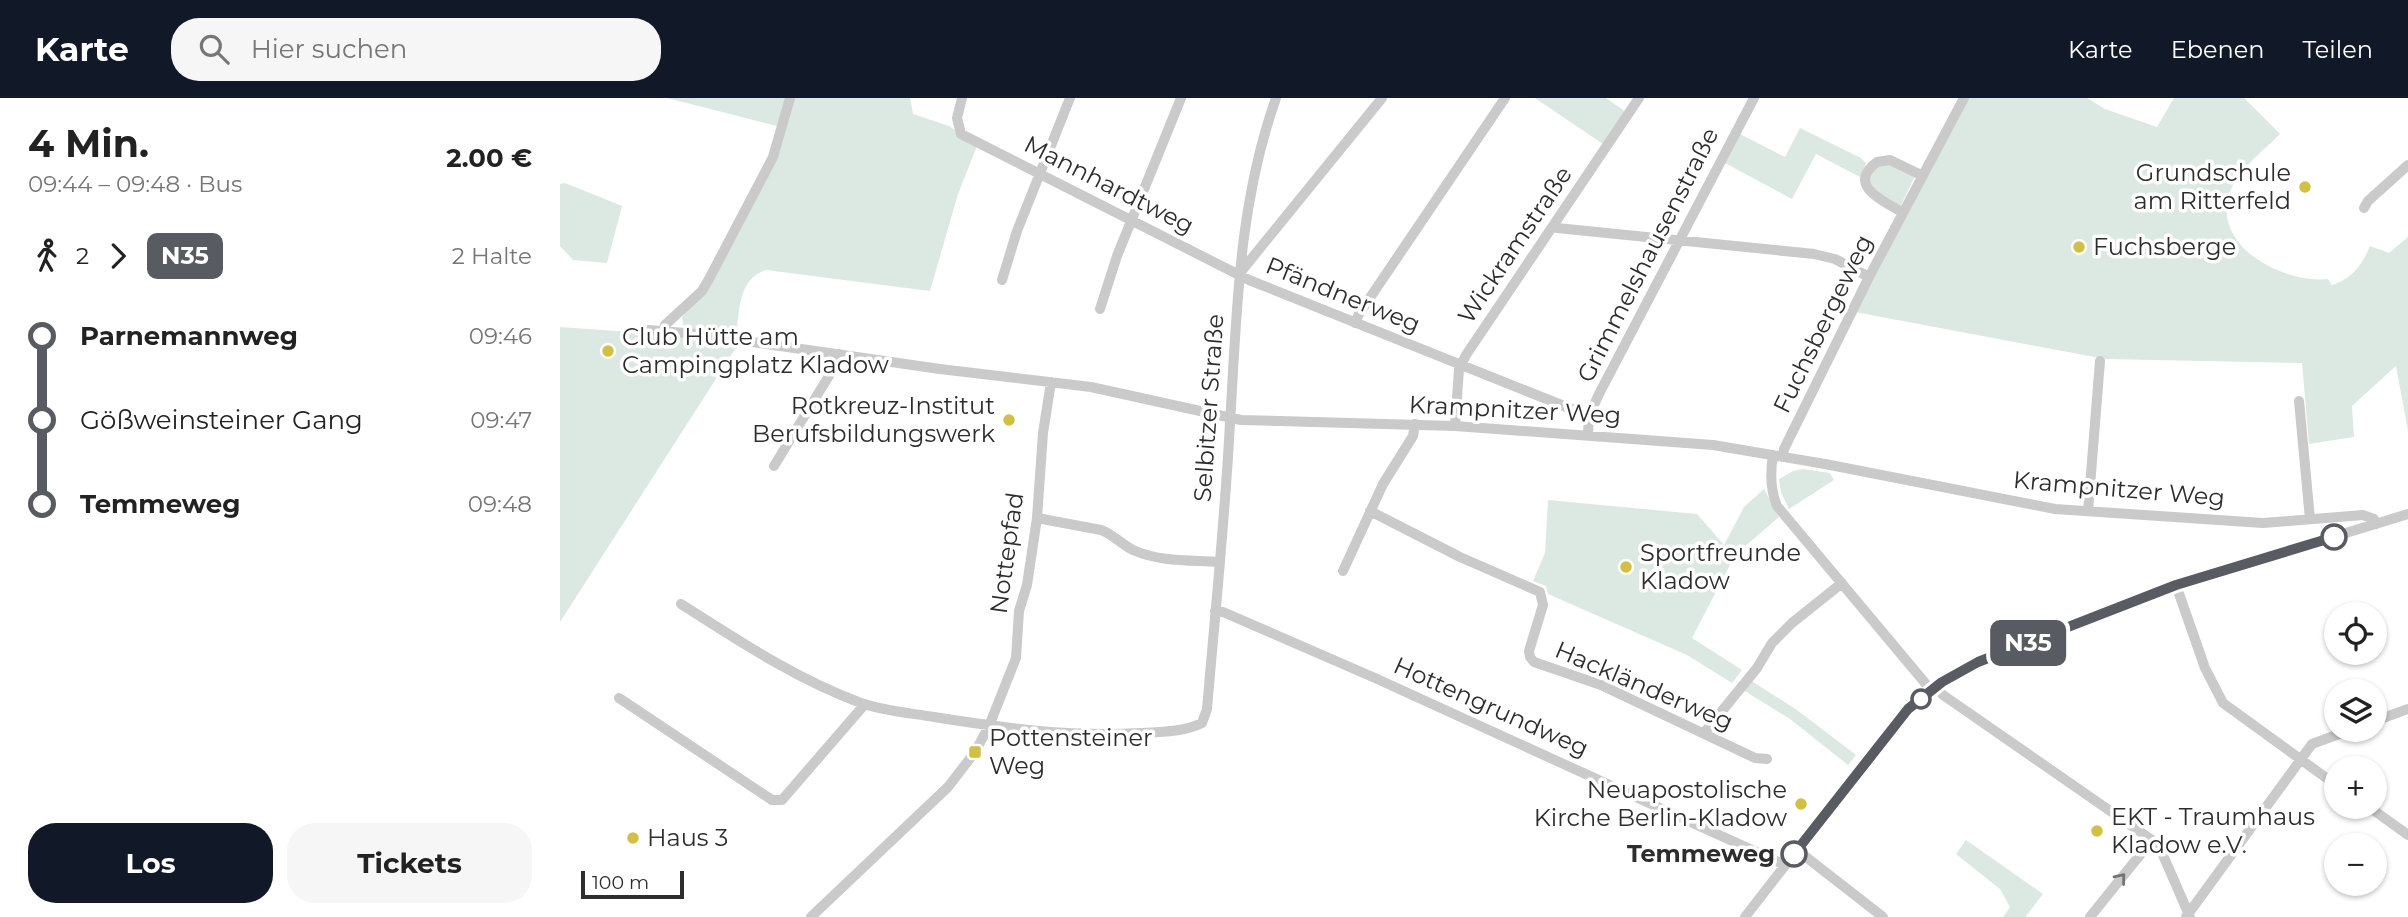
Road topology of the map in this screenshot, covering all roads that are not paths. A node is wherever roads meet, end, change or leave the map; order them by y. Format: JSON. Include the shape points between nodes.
{"nodes":[{"id":1,"x":790,"y":98,"type":"edge"},
{"id":2,"x":962,"y":98,"type":"edge"},
{"id":3,"x":1070,"y":98,"type":"edge"},
{"id":4,"x":1181,"y":98,"type":"edge"},
{"id":5,"x":1276,"y":98,"type":"edge"},
{"id":6,"x":1382,"y":98,"type":"edge"},
{"id":7,"x":1505,"y":98,"type":"edge"},
{"id":8,"x":1639,"y":98,"type":"edge"},
{"id":9,"x":1754,"y":98,"type":"edge"},
{"id":10,"x":1964,"y":98,"type":"edge"},
{"id":11,"x":2408,"y":165,"type":"edge"},
{"id":12,"x":1039,"y":174,"type":"junction"},
{"id":13,"x":1922,"y":176,"type":"junction"},
{"id":14,"x":2364,"y":208,"type":"dead end"},
{"id":15,"x":1902,"y":212,"type":"junction"},
{"id":16,"x":1131,"y":220,"type":"junction"},
{"id":17,"x":1553,"y":226,"type":"junction"},
{"id":18,"x":1680,"y":240,"type":"junction"},
{"id":19,"x":1238,"y":275,"type":"junction"},
{"id":20,"x":1869,"y":277,"type":"junction"},
{"id":21,"x":1002,"y":280,"type":"dead end"},
{"id":22,"x":1100,"y":309,"type":"dead end"},
{"id":23,"x":679,"y":313,"type":"junction"},
{"id":24,"x":1356,"y":323,"type":"junction"},
{"id":25,"x":649,"y":330,"type":"dead end"},
{"id":26,"x":664,"y":331,"type":"junction"},
{"id":27,"x":679,"y":332,"type":"junction"},
{"id":28,"x":839,"y":354,"type":"junction"},
{"id":29,"x":2100,"y":361,"type":"dead end"},
{"id":30,"x":1461,"y":364,"type":"junction"},
{"id":31,"x":1051,"y":382,"type":"junction"},
{"id":32,"x":2300,"y":401,"type":"dead end"},
{"id":33,"x":1589,"y":416,"type":"junction"},
{"id":34,"x":1231,"y":419,"type":"junction"},
{"id":35,"x":1415,"y":424,"type":"junction"},
{"id":36,"x":1455,"y":426,"type":"junction"},
{"id":37,"x":1588,"y":434,"type":"junction"},
{"id":38,"x":1778,"y":455,"type":"junction"},
{"id":39,"x":774,"y":466,"type":"dead end"},
{"id":40,"x":1370,"y":511,"type":"junction"},
{"id":41,"x":2088,"y":511,"type":"junction"},
{"id":42,"x":2406,"y":518,"type":"edge"},
{"id":43,"x":1037,"y":519,"type":"junction"},
{"id":44,"x":2311,"y":519,"type":"junction"},
{"id":45,"x":2376,"y":524,"type":"junction"},
{"id":46,"x":1219,"y":562,"type":"junction"},
{"id":47,"x":1343,"y":570,"type":"dead end"},
{"id":48,"x":1842,"y":583,"type":"junction"},
{"id":49,"x":2176,"y":585,"type":"junction"},
{"id":50,"x":681,"y":604,"type":"dead end"},
{"id":51,"x":1215,"y":611,"type":"junction"},
{"id":52,"x":1934,"y":688,"type":"junction"},
{"id":53,"x":619,"y":698,"type":"dead end"},
{"id":54,"x":865,"y":704,"type":"junction"},
{"id":55,"x":2408,"y":709,"type":"edge"},
{"id":56,"x":2387,"y":717,"type":"edge"},
{"id":57,"x":989,"y":726,"type":"junction"},
{"id":58,"x":1704,"y":733,"type":"junction"},
{"id":59,"x":2324,"y":740,"type":"edge"},
{"id":60,"x":1767,"y":759,"type":"dead end"},
{"id":61,"x":2301,"y":759,"type":"junction"},
{"id":62,"x":2324,"y":776,"type":"edge"},
{"id":63,"x":2386,"y":819,"type":"edge"},
{"id":64,"x":2408,"y":835,"type":"edge"},
{"id":65,"x":2152,"y":840,"type":"junction"},
{"id":66,"x":1795,"y":852,"type":"junction"},
{"id":67,"x":1785,"y":866,"type":"junction"},
{"id":68,"x":2188,"y":916,"type":"edge"},
{"id":69,"x":811,"y":917,"type":"edge"},
{"id":70,"x":1745,"y":917,"type":"edge"},
{"id":71,"x":1873,"y":917,"type":"edge"},
{"id":72,"x":1883,"y":917,"type":"edge"},
{"id":73,"x":2090,"y":917,"type":"edge"}],
"edges":[{"from":1,"to":23,"type":"street","via":[[773,157],[759,186],[702,291]]},
{"from":2,"to":12,"type":"street","name":"Mannhardtweg","via":[[957,118],[961,134]]},
{"from":3,"to":12,"type":"street"},
{"from":4,"to":16,"type":"street"},
{"from":5,"to":19,"type":"street","name":"Selbitzer Straße","via":[[1250,190]]},
{"from":6,"to":19,"type":"street"},
{"from":7,"to":24,"type":"street"},
{"from":8,"to":17,"type":"street","name":"Wickramstraße"},
{"from":9,"to":18,"type":"street","name":"Grimmelshausenstraße"},
{"from":10,"to":13,"type":"street","name":"Fuchsbergeweg"},
{"from":11,"to":14,"type":"street"},
{"from":12,"to":16,"type":"street","name":"Mannhardtweg"},
{"from":12,"to":21,"type":"street"},
{"from":13,"to":15,"type":"street","name":"Fuchsbergeweg"},
{"from":13,"to":15,"type":"street","via":[[1890,160],[1877,162],[1867,172],[1869,190]]},
{"from":15,"to":20,"type":"street","name":"Fuchsbergeweg"},
{"from":16,"to":19,"type":"street","name":"Mannhardtweg"},
{"from":16,"to":22,"type":"street"},
{"from":17,"to":18,"type":"street"},
{"from":17,"to":30,"type":"street","name":"Wickramstraße"},
{"from":18,"to":20,"type":"street","via":[[1814,254]]},
{"from":18,"to":33,"type":"street","name":"Grimmelshausenstraße"},
{"from":19,"to":24,"type":"street","name":"Pfändnerweg"},
{"from":19,"to":34,"type":"street","name":"Selbitzer Straße"},
{"from":20,"to":38,"type":"street","name":"Fuchsbergeweg"},
{"from":23,"to":26,"type":"street","via":[[665,324]]},
{"from":23,"to":27,"type":"street"},
{"from":24,"to":30,"type":"street","name":"Pfändnerweg"},
{"from":25,"to":26,"type":"street","name":"Krampnitzer Weg"},
{"from":26,"to":27,"type":"street","name":"Krampnitzer Weg"},
{"from":27,"to":28,"type":"street","name":"Krampnitzer Weg"},
{"from":28,"to":31,"type":"street","name":"Krampnitzer Weg"},
{"from":28,"to":39,"type":"street"},
{"from":29,"to":41,"type":"street"},
{"from":30,"to":33,"type":"street","name":"Pfändnerweg"},
{"from":30,"to":36,"type":"street","name":"Wickramstraße"},
{"from":31,"to":34,"type":"street","name":"Krampnitzer Weg","via":[[1129,394]]},
{"from":31,"to":43,"type":"street","name":"Nottepfad","via":[[1042,433]]},
{"from":32,"to":44,"type":"street"},
{"from":33,"to":37,"type":"street","name":"Grimmelshausenstraße"},
{"from":34,"to":35,"type":"street","name":"Krampnitzer Weg"},
{"from":34,"to":46,"type":"street","name":"Selbitzer Straße"},
{"from":35,"to":36,"type":"street","name":"Krampnitzer Weg"},
{"from":35,"to":40,"type":"street","via":[[1413,436]]},
{"from":36,"to":37,"type":"street","name":"Krampnitzer Weg"},
{"from":37,"to":38,"type":"street","name":"Krampnitzer Weg"},
{"from":38,"to":41,"type":"street","name":"Krampnitzer Weg","via":[[2026,504]]},
{"from":38,"to":48,"type":"street","via":[[1770,477],[1777,506]]},
{"from":40,"to":47,"type":"street"},
{"from":40,"to":58,"type":"street","name":"Hackländerweg","via":[[1540,592],[1543,605],[1531,660],[1601,685]]},
{"from":41,"to":44,"type":"street","name":"Krampnitzer Weg","via":[[2263,523]]},
{"from":42,"to":45,"type":"street"},
{"from":43,"to":46,"type":"street","via":[[1101,530],[1153,558]]},
{"from":43,"to":57,"type":"street","name":"Nottepfad","via":[[1027,585],[1018,611],[1016,658]]},
{"from":44,"to":45,"type":"street","name":"Krampnitzer Weg","via":[[2363,515]]},
{"from":45,"to":49,"type":"street"},
{"from":46,"to":51,"type":"street","name":"Selbitzer Straße"},
{"from":48,"to":52,"type":"street"},
{"from":48,"to":58,"type":"street","via":[[1772,643]]},
{"from":49,"to":52,"type":"street","via":[[1978,662]]},
{"from":49,"to":61,"type":"street","via":[[2205,668],[2223,703]]},
{"from":50,"to":54,"type":"street","via":[[785,669]]},
{"from":51,"to":57,"type":"street","name":"Selbitzer Straße","via":[[1208,709],[1202,723],[1095,735]]},
{"from":51,"to":67,"type":"street","name":"Hottengrundweg","via":[[1385,682]]},
{"from":52,"to":65,"type":"street"},
{"from":52,"to":66,"type":"street","via":[[1895,724]]},
{"from":53,"to":54,"type":"street","via":[[778,802]]},
{"from":54,"to":57,"type":"street"},
{"from":55,"to":56,"type":"street"},
{"from":57,"to":69,"type":"street","name":"Nottepfad","via":[[947,787]]},
{"from":58,"to":60,"type":"street","name":"Hackländerweg","via":[[1755,758]]},
{"from":59,"to":61,"type":"street","via":[[2312,744]]},
{"from":61,"to":62,"type":"street"},
{"from":61,"to":68,"type":"street"},
{"from":63,"to":64,"type":"street"},
{"from":65,"to":68,"type":"street","via":[[2159,846]]},
{"from":73,"to":65,"type":"street","one_way":true},
{"from":66,"to":67,"type":"street"},
{"from":66,"to":71,"type":"street"},
{"from":66,"to":72,"type":"street"},
{"from":67,"to":70,"type":"street"}]}
